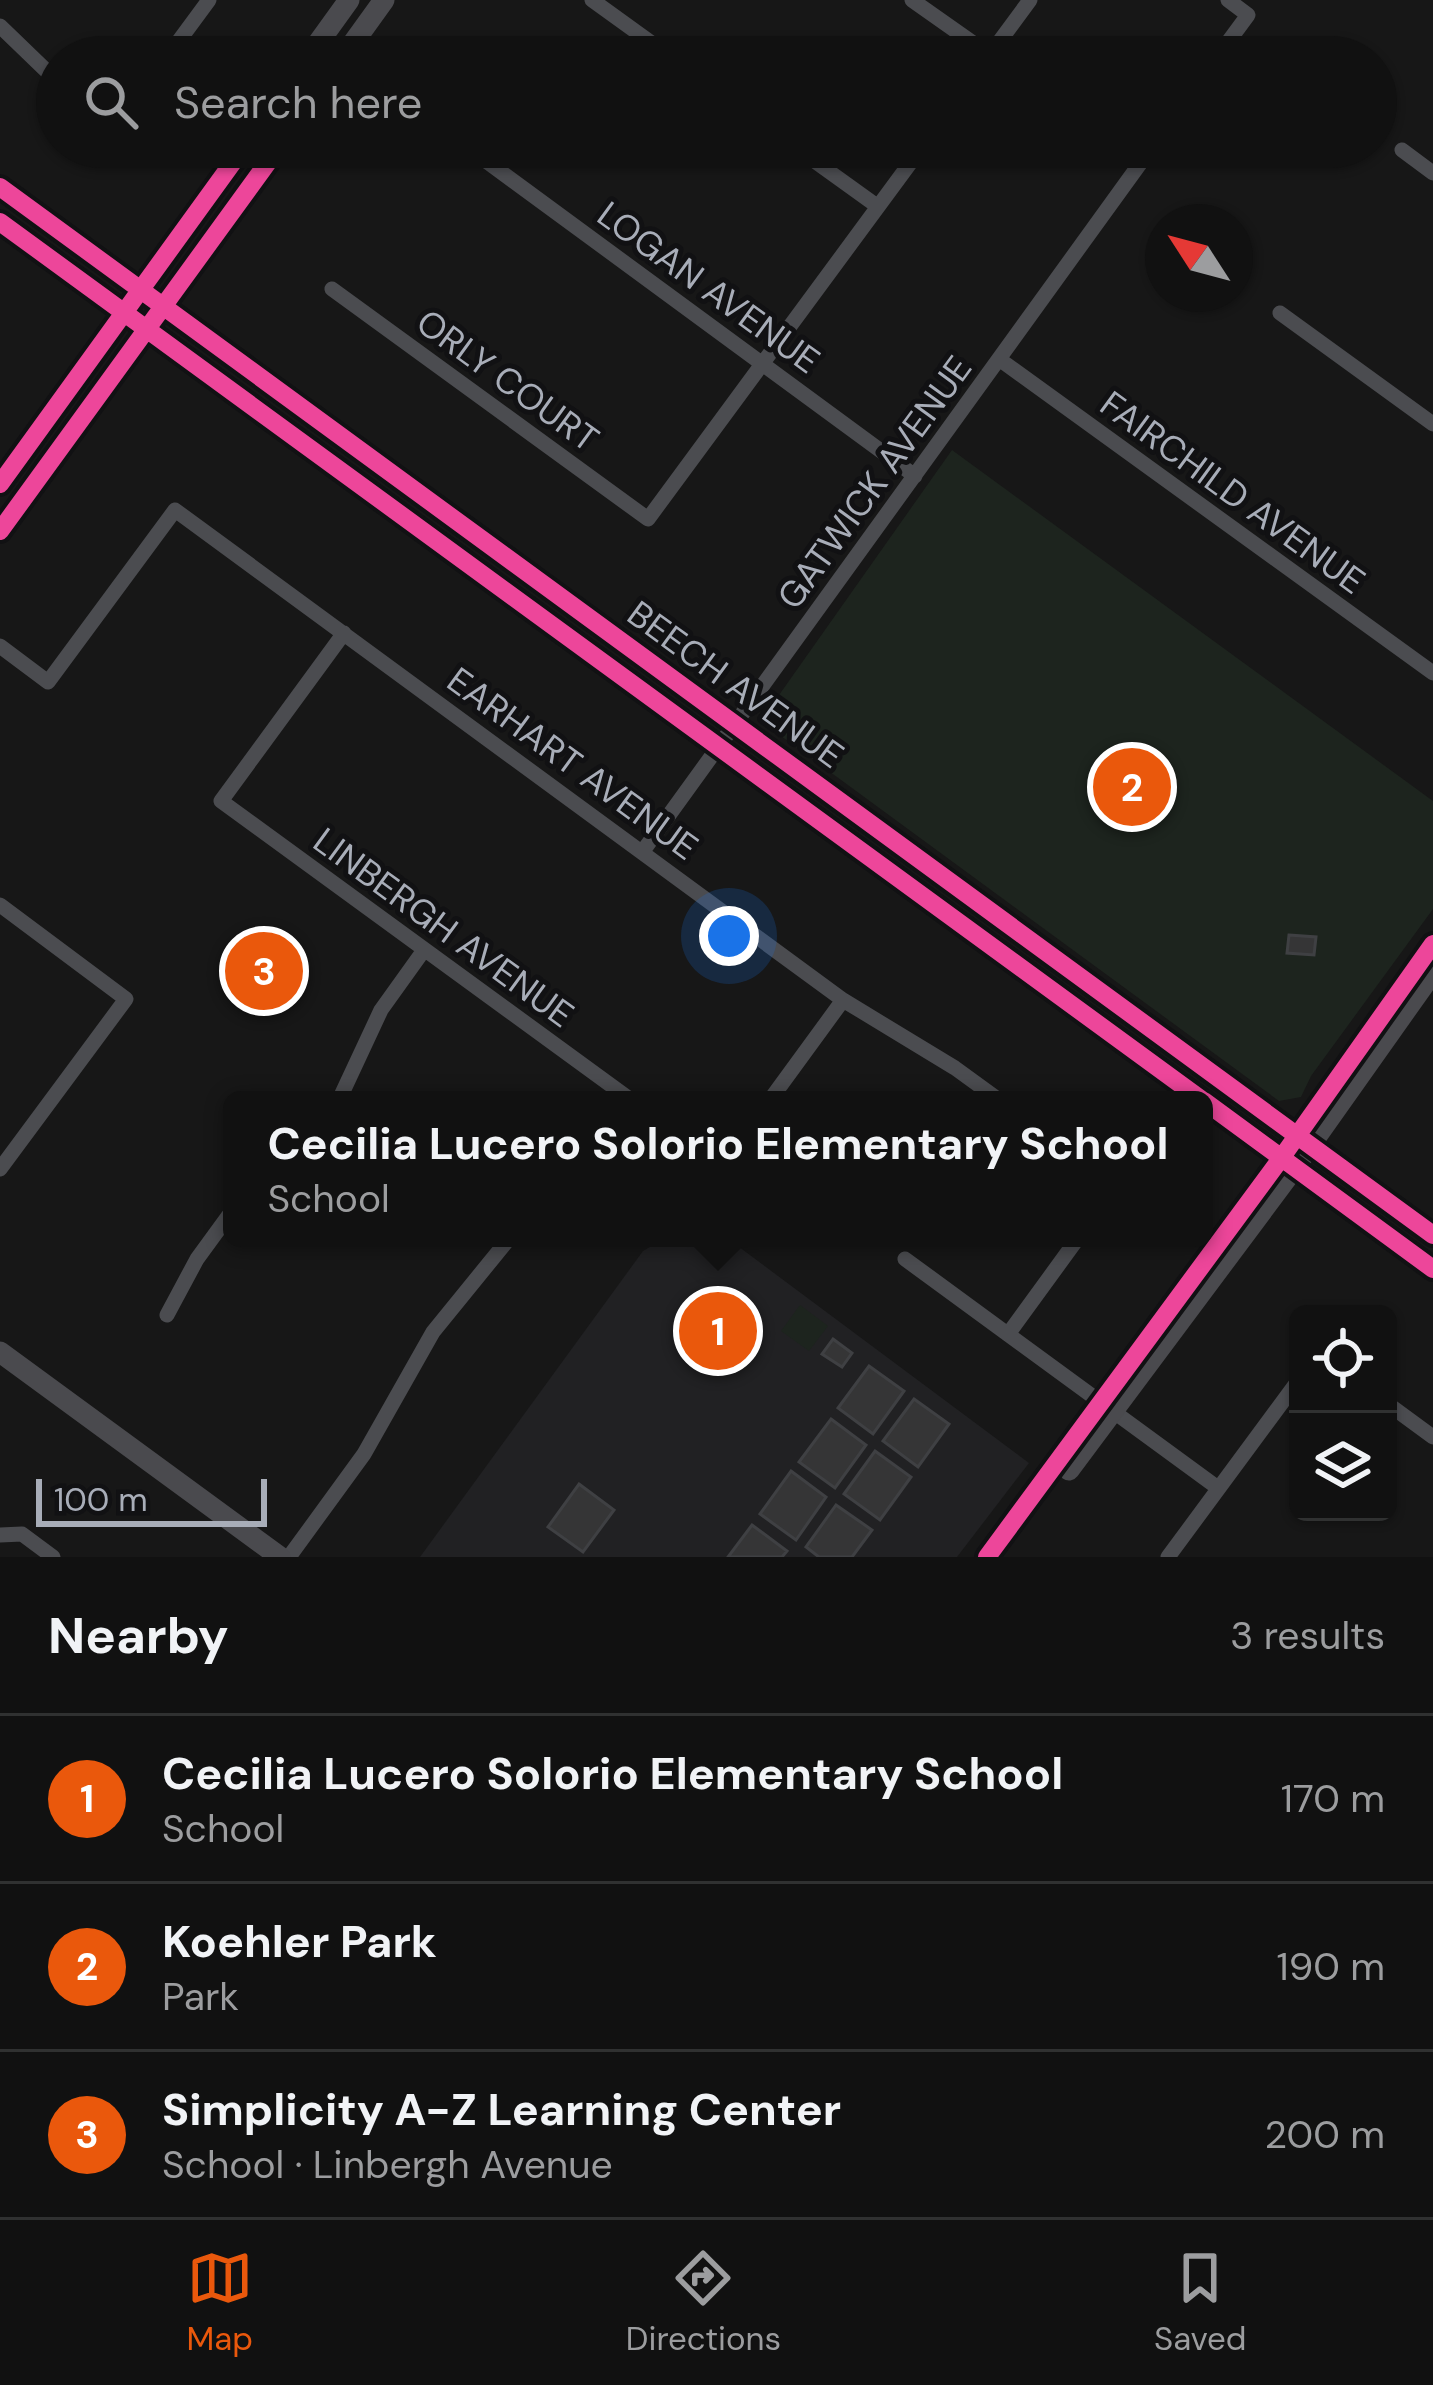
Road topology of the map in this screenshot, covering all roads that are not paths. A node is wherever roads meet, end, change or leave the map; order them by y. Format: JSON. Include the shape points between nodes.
{"nodes":[{"id":1,"x":209,"y":0,"type":"edge"},
{"id":2,"x":349,"y":0,"type":"edge"},
{"id":3,"x":384,"y":0,"type":"edge"},
{"id":4,"x":592,"y":0,"type":"edge"},
{"id":5,"x":912,"y":0,"type":"edge"},
{"id":6,"x":1030,"y":0,"type":"edge"},
{"id":7,"x":1228,"y":0,"type":"edge"},
{"id":8,"x":0,"y":26,"type":"edge"},
{"id":9,"x":182,"y":36,"type":"edge"},
{"id":10,"x":323,"y":36,"type":"edge"},
{"id":11,"x":359,"y":36,"type":"edge"},
{"id":12,"x":642,"y":36,"type":"edge"},
{"id":13,"x":962,"y":36,"type":"edge"},
{"id":14,"x":1004,"y":36,"type":"edge"},
{"id":15,"x":1232,"y":36,"type":"edge"},
{"id":16,"x":36,"y":61,"type":"edge"},
{"id":17,"x":1402,"y":150,"type":"dead end"},
{"id":18,"x":229,"y":168,"type":"edge"},
{"id":19,"x":264,"y":168,"type":"edge"},
{"id":20,"x":496,"y":168,"type":"edge"},
{"id":21,"x":825,"y":168,"type":"edge"},
{"id":22,"x":906,"y":168,"type":"edge"},
{"id":23,"x":1137,"y":168,"type":"edge"},
{"id":24,"x":1433,"y":173,"type":"edge"},
{"id":25,"x":0,"y":187,"type":"edge"},
{"id":26,"x":878,"y":206,"type":"junction"},
{"id":27,"x":0,"y":222,"type":"edge"},
{"id":28,"x":332,"y":290,"type":"dead end"},
{"id":29,"x":142,"y":291,"type":"junction"},
{"id":30,"x":165,"y":306,"type":"junction"},
{"id":31,"x":127,"y":313,"type":"junction"},
{"id":32,"x":1280,"y":313,"type":"dead end"},
{"id":33,"x":148,"y":330,"type":"junction"},
{"id":34,"x":999,"y":359,"type":"junction"},
{"id":35,"x":763,"y":364,"type":"junction"},
{"id":36,"x":1433,"y":424,"type":"edge"},
{"id":37,"x":915,"y":476,"type":"junction"},
{"id":38,"x":0,"y":484,"type":"edge"},
{"id":39,"x":0,"y":531,"type":"edge"},
{"id":40,"x":344,"y":632,"type":"junction"},
{"id":41,"x":0,"y":646,"type":"edge"},
{"id":42,"x":1433,"y":673,"type":"edge"},
{"id":43,"x":736,"y":724,"type":"junction"},
{"id":44,"x":719,"y":748,"type":"junction"},
{"id":45,"x":643,"y":851,"type":"junction"},
{"id":46,"x":0,"y":905,"type":"edge"},
{"id":47,"x":1433,"y":944,"type":"edge"},
{"id":48,"x":424,"y":950,"type":"junction"},
{"id":49,"x":1433,"y":972,"type":"edge"},
{"id":50,"x":843,"y":1000,"type":"junction"},
{"id":51,"x":343,"y":1091,"type":"edge"},
{"id":52,"x":619,"y":1091,"type":"edge"},
{"id":53,"x":777,"y":1091,"type":"edge"},
{"id":54,"x":987,"y":1091,"type":"edge"},
{"id":55,"x":1189,"y":1091,"type":"edge"},
{"id":56,"x":1213,"y":1108,"type":"edge"},
{"id":57,"x":1304,"y":1140,"type":"junction"},
{"id":58,"x":1289,"y":1162,"type":"junction"},
{"id":59,"x":0,"y":1169,"type":"edge"},
{"id":60,"x":223,"y":1223,"type":"edge"},
{"id":61,"x":1433,"y":1235,"type":"edge"},
{"id":62,"x":502,"y":1247,"type":"edge"},
{"id":63,"x":1072,"y":1247,"type":"edge"},
{"id":64,"x":905,"y":1258,"type":"dead end"},
{"id":65,"x":1433,"y":1269,"type":"edge"},
{"id":66,"x":167,"y":1315,"type":"dead end"},
{"id":67,"x":1010,"y":1333,"type":"junction"},
{"id":68,"x":0,"y":1352,"type":"edge"},
{"id":69,"x":1289,"y":1393,"type":"edge"},
{"id":70,"x":1108,"y":1404,"type":"junction"},
{"id":71,"x":1397,"y":1411,"type":"edge"},
{"id":72,"x":1433,"y":1438,"type":"edge"},
{"id":73,"x":1218,"y":1488,"type":"junction"},
{"id":74,"x":2,"y":1534,"type":"edge"},
{"id":75,"x":53,"y":1557,"type":"edge"},
{"id":76,"x":280,"y":1557,"type":"edge"},
{"id":77,"x":289,"y":1557,"type":"edge"},
{"id":78,"x":987,"y":1557,"type":"edge"},
{"id":79,"x":1004,"y":1557,"type":"edge"},
{"id":80,"x":1168,"y":1557,"type":"edge"}],
"edges":[{"from":1,"to":9,"type":"street"},
{"from":2,"to":10,"type":"main road"},
{"from":3,"to":11,"type":"main road"},
{"from":4,"to":12,"type":"street"},
{"from":5,"to":13,"type":"street"},
{"from":6,"to":14,"type":"street"},
{"from":7,"to":15,"type":"street","via":[[1248,15]]},
{"from":8,"to":16,"type":"street"},
{"from":17,"to":24,"type":"street"},
{"from":18,"to":29,"type":"main road"},
{"from":19,"to":30,"type":"main road"},
{"from":20,"to":35,"type":"street","name":"LOGAN AVENUE"},
{"from":21,"to":26,"type":"street"},
{"from":22,"to":26,"type":"street"},
{"from":23,"to":34,"type":"street","name":"GATWICK AVENUE"},
{"from":25,"to":29,"type":"main road","name":"BEECH AVENUE"},
{"from":26,"to":35,"type":"street"},
{"from":27,"to":31,"type":"main road","name":"BEECH AVENUE"},
{"from":28,"to":35,"type":"street","name":"ORLY COURT","via":[[648,519]]},
{"from":29,"to":30,"type":"main road","name":"BEECH AVENUE"},
{"from":29,"to":31,"type":"main road"},
{"from":30,"to":33,"type":"main road"},
{"from":30,"to":43,"type":"main road","name":"BEECH AVENUE"},
{"from":31,"to":33,"type":"main road","name":"BEECH AVENUE"},
{"from":31,"to":38,"type":"main road"},
{"from":32,"to":36,"type":"street"},
{"from":33,"to":39,"type":"main road"},
{"from":33,"to":44,"type":"main road","name":"BEECH AVENUE"},
{"from":34,"to":37,"type":"street","name":"GATWICK AVENUE"},
{"from":34,"to":42,"type":"street","name":"FAIRCHILD AVENUE"},
{"from":35,"to":37,"type":"street","name":"LOGAN AVENUE"},
{"from":37,"to":43,"type":"street","name":"GATWICK AVENUE"},
{"from":40,"to":41,"type":"street","name":"EARHART AVENUE","via":[[175,510],[48,682]]},
{"from":40,"to":45,"type":"street","name":"EARHART AVENUE"},
{"from":40,"to":48,"type":"street","name":"LINBERGH AVENUE","via":[[221,802]]},
{"from":43,"to":44,"type":"street","name":"GATWICK AVENUE"},
{"from":43,"to":57,"type":"main road","name":"BEECH AVENUE"},
{"from":44,"to":45,"type":"street","name":"GATWICK AVENUE"},
{"from":44,"to":55,"type":"main road","name":"BEECH AVENUE"},
{"from":45,"to":50,"type":"street","name":"EARHART AVENUE"},
{"from":46,"to":59,"type":"street","via":[[127,999]]},
{"from":47,"to":57,"type":"main road"},
{"from":48,"to":51,"type":"street","via":[[381,1010]]},
{"from":48,"to":52,"type":"street","name":"LINBERGH AVENUE"},
{"from":49,"to":57,"type":"main road"},
{"from":50,"to":53,"type":"street"},
{"from":50,"to":54,"type":"street","name":"EARHART AVENUE"},
{"from":56,"to":58,"type":"main road","name":"BEECH AVENUE"},
{"from":57,"to":58,"type":"main road"},
{"from":57,"to":61,"type":"main road","name":"BEECH AVENUE"},
{"from":58,"to":65,"type":"main road","name":"BEECH AVENUE"},
{"from":58,"to":70,"type":"main road"},
{"from":60,"to":66,"type":"street"},
{"from":62,"to":77,"type":"street","via":[[433,1332],[364,1454]]},
{"from":63,"to":67,"type":"street"},
{"from":64,"to":67,"type":"street"},
{"from":67,"to":70,"type":"street"},
{"from":68,"to":76,"type":"main road"},
{"from":69,"to":73,"type":"street"},
{"from":70,"to":73,"type":"street"},
{"from":70,"to":78,"type":"main road"},
{"from":70,"to":79,"type":"main road"},
{"from":71,"to":72,"type":"street"},
{"from":73,"to":80,"type":"street"},
{"from":74,"to":75,"type":"street","via":[[22,1534]]}]}
